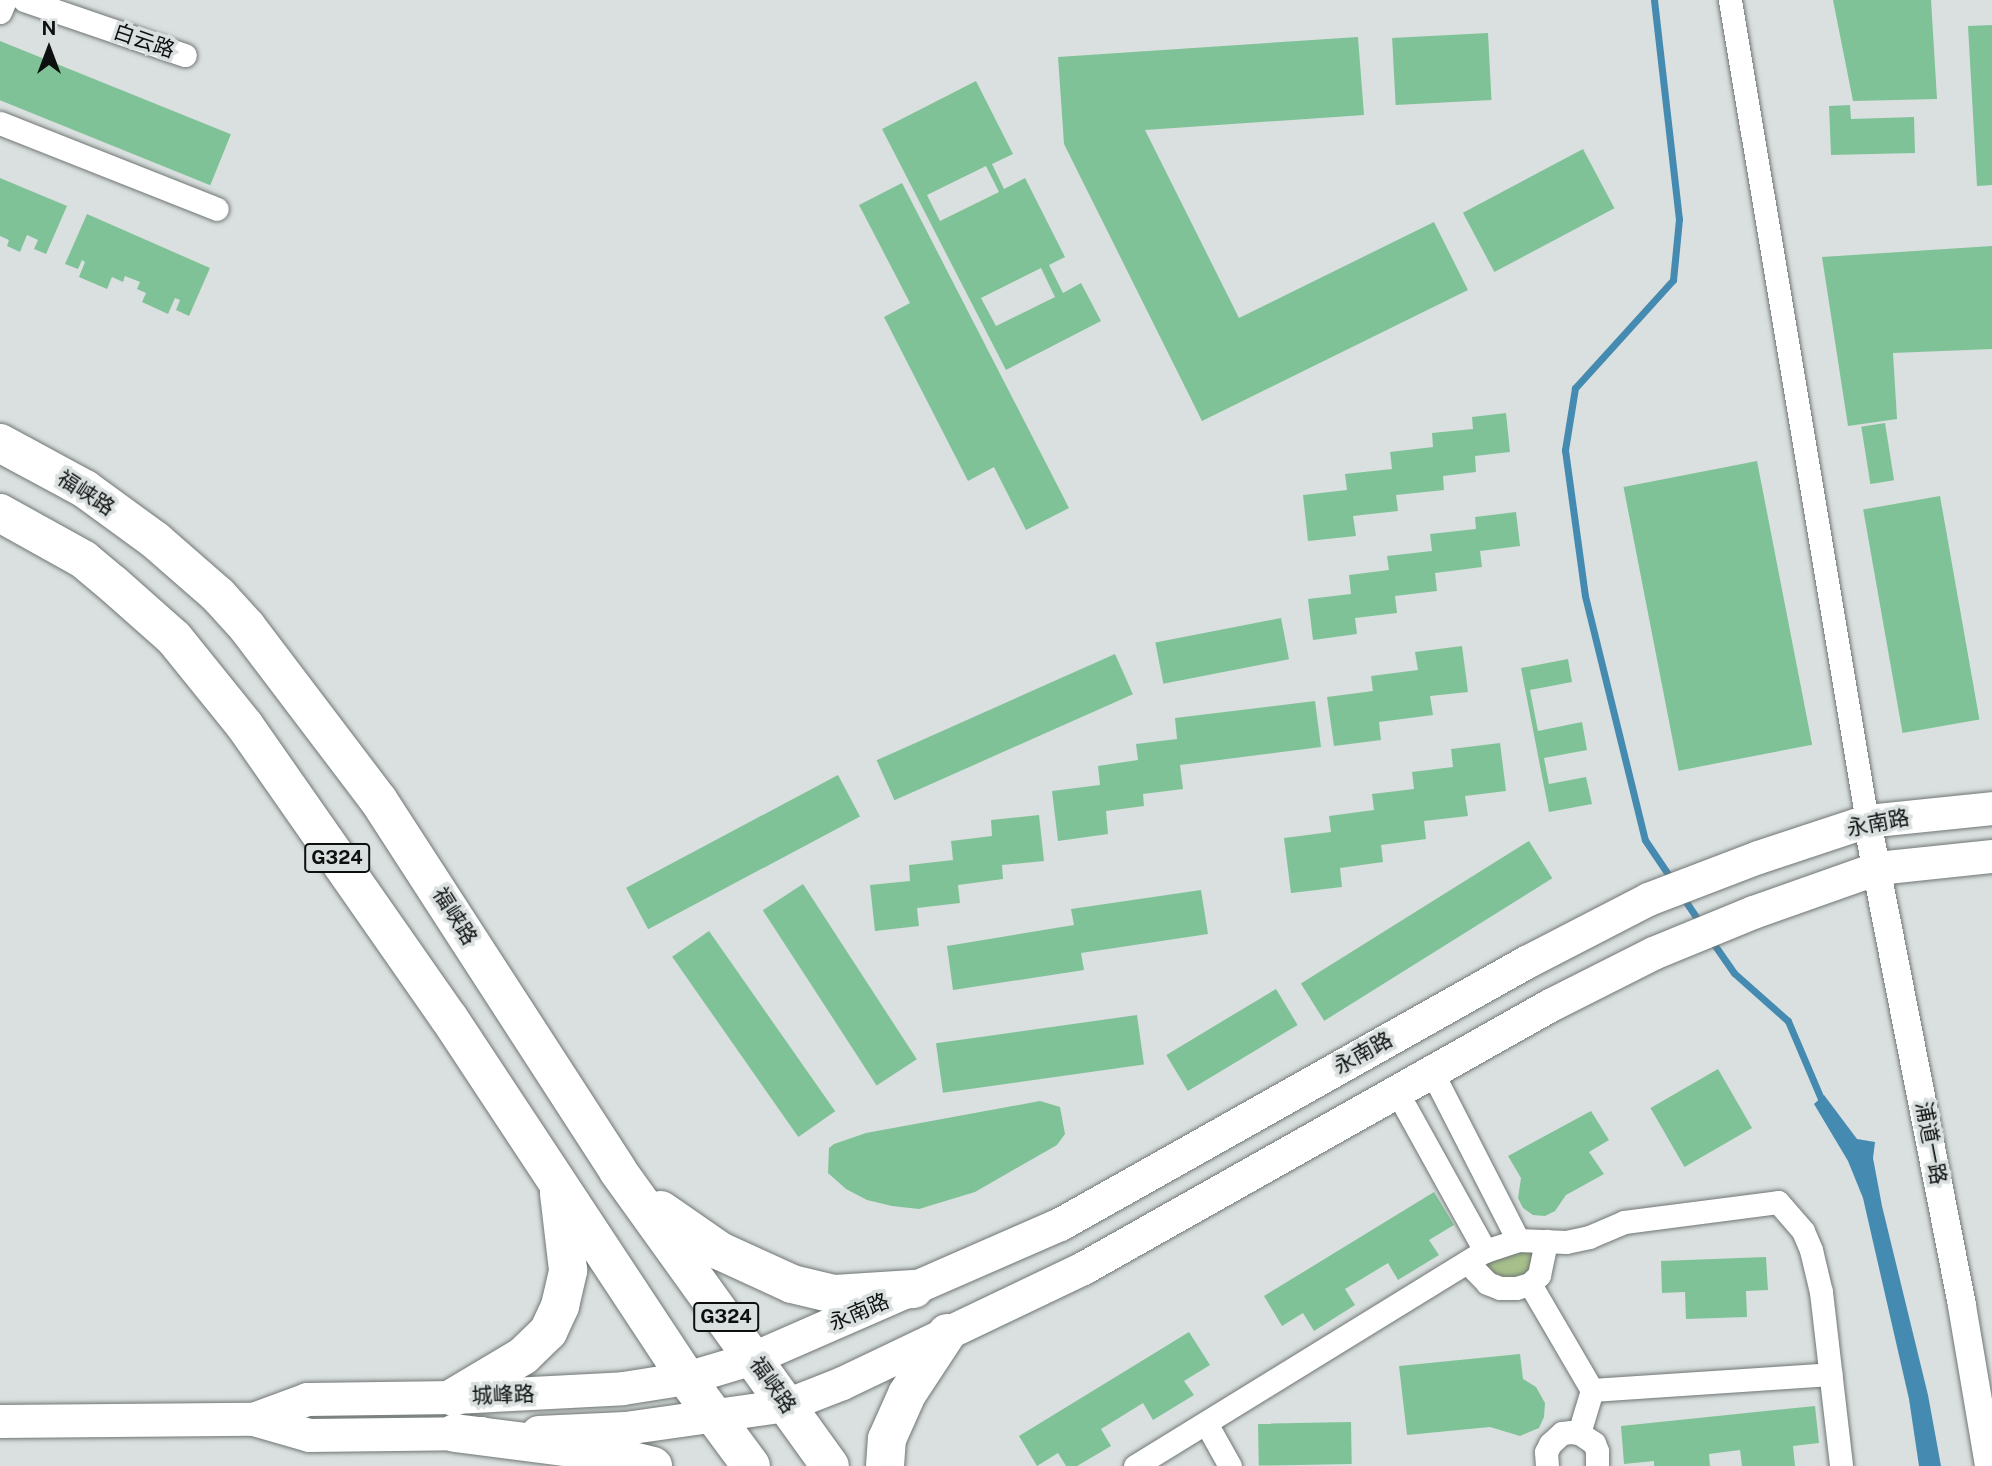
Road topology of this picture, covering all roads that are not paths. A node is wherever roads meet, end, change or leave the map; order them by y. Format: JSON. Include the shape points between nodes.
{"nodes":[{"id":1,"x":5,"y":0,"type":"edge"},
{"id":2,"x":24,"y":0,"type":"edge"},
{"id":3,"x":1730,"y":0,"type":"edge"},
{"id":4,"x":0,"y":12,"type":"edge"},
{"id":5,"x":184,"y":55,"type":"dead end"},
{"id":6,"x":0,"y":123,"type":"edge"},
{"id":7,"x":217,"y":209,"type":"dead end"},
{"id":8,"x":0,"y":443,"type":"edge"},
{"id":9,"x":0,"y":513,"type":"edge"},
{"id":10,"x":1992,"y":807,"type":"edge"},
{"id":11,"x":1867,"y":821,"type":"junction"},
{"id":12,"x":1992,"y":856,"type":"edge"},
{"id":13,"x":1877,"y":868,"type":"junction"},
{"id":14,"x":1432,"y":1072,"type":"junction"},
{"id":15,"x":1397,"y":1092,"type":"junction"},
{"id":16,"x":576,"y":1106,"type":"junction"},
{"id":17,"x":528,"y":1138,"type":"junction"},
{"id":18,"x":618,"y":1171,"type":"junction"},
{"id":19,"x":556,"y":1181,"type":"junction"},
{"id":20,"x":1518,"y":1240,"type":"junction"},
{"id":21,"x":1546,"y":1241,"type":"junction"},
{"id":22,"x":1476,"y":1256,"type":"junction"},
{"id":23,"x":1530,"y":1284,"type":"junction"},
{"id":24,"x":914,"y":1289,"type":"junction"},
{"id":25,"x":947,"y":1333,"type":"junction"},
{"id":26,"x":753,"y":1358,"type":"junction"},
{"id":27,"x":1982,"y":1373,"type":"edge"},
{"id":28,"x":1830,"y":1374,"type":"junction"},
{"id":29,"x":686,"y":1378,"type":"junction"},
{"id":30,"x":1592,"y":1390,"type":"junction"},
{"id":31,"x":534,"y":1394,"type":"junction"},
{"id":32,"x":786,"y":1405,"type":"junction"},
{"id":33,"x":454,"y":1415,"type":"junction"},
{"id":34,"x":716,"y":1415,"type":"junction"},
{"id":35,"x":0,"y":1421,"type":"edge"},
{"id":36,"x":1206,"y":1423,"type":"junction"},
{"id":37,"x":536,"y":1432,"type":"junction"},
{"id":38,"x":1579,"y":1433,"type":"junction"},
{"id":39,"x":653,"y":1466,"type":"edge"},
{"id":40,"x":751,"y":1466,"type":"edge"},
{"id":41,"x":830,"y":1466,"type":"edge"},
{"id":42,"x":885,"y":1466,"type":"edge"},
{"id":43,"x":1135,"y":1466,"type":"edge"},
{"id":44,"x":1230,"y":1466,"type":"edge"},
{"id":45,"x":1547,"y":1466,"type":"edge"},
{"id":46,"x":1597,"y":1466,"type":"edge"},
{"id":47,"x":1841,"y":1466,"type":"edge"},
{"id":48,"x":1989,"y":1466,"type":"edge"}],
"edges":[{"from":1,"to":4,"type":"street"},
{"from":2,"to":5,"type":"street","name":"白云路"},
{"from":3,"to":11,"type":"street"},
{"from":6,"to":7,"type":"street"},
{"from":8,"to":16,"type":"highway","name":"福峡路","number":"G324","via":[[85,489],[155,540],[247,627],[379,801]]},
{"from":9,"to":17,"type":"highway","number":"G324","via":[[83,559],[174,638],[245,726]]},
{"from":10,"to":11,"type":"main road","name":"永南路"},
{"from":11,"to":13,"type":"street","name":"浦道一路"},
{"from":11,"to":24,"type":"main road","name":"永南路","via":[[1648,899],[1526,962],[1060,1224]]},
{"from":12,"to":13,"type":"main road","name":"城峰路"},
{"from":13,"to":14,"type":"main road","name":"城峰路","via":[[1683,939],[1550,1005]]},
{"from":13,"to":27,"type":"street","name":"浦道一路","via":[[1962,1306]]},
{"from":14,"to":15,"type":"main road","name":"城峰路"},
{"from":14,"to":20,"type":"street"},
{"from":15,"to":22,"type":"street"},
{"from":15,"to":25,"type":"main road","name":"城峰路","via":[[1083,1268]]},
{"from":16,"to":17,"type":"highway"},
{"from":16,"to":18,"type":"highway","name":"福峡路","number":"G324"},
{"from":17,"to":19,"type":"highway","number":"G324"},
{"from":18,"to":24,"type":"highway","via":[[675,1222],[709,1244],[792,1284],[835,1294]]},
{"from":18,"to":26,"type":"highway","name":"福峡路","number":"G324"},
{"from":19,"to":29,"type":"highway","number":"G324"},
{"from":19,"to":33,"type":"highway","via":[[568,1270],[561,1306],[548,1332]]},
{"from":20,"to":21,"type":"street"},
{"from":20,"to":22,"type":"street"},
{"from":21,"to":23,"type":"street","via":[[1543,1266]]},
{"from":21,"to":28,"type":"street","via":[[1589,1237],[1624,1222],[1778,1202],[1803,1231],[1811,1250],[1821,1292]]},
{"from":22,"to":23,"type":"street","via":[[1478,1276],[1500,1288]]},
{"from":22,"to":36,"type":"street"},
{"from":23,"to":30,"type":"street"},
{"from":24,"to":26,"type":"main road","name":"永南路"},
{"from":25,"to":32,"type":"main road","name":"城峰路"},
{"from":25,"to":42,"type":"highway","via":[[907,1394],[887,1439]]},
{"from":26,"to":29,"type":"main road","name":"城峰路"},
{"from":26,"to":32,"type":"highway","name":"福峡路","number":"G324"},
{"from":27,"to":48,"type":"street","name":"浦道一路"},
{"from":28,"to":30,"type":"street"},
{"from":28,"to":47,"type":"street"},
{"from":29,"to":31,"type":"main road","name":"城峰路"},
{"from":29,"to":34,"type":"highway","number":"G324"},
{"from":30,"to":38,"type":"street"},
{"from":31,"to":33,"type":"main road","name":"城峰路"},
{"from":31,"to":37,"type":"main road"},
{"from":32,"to":34,"type":"main road","name":"城峰路"},
{"from":32,"to":41,"type":"highway","name":"福峡路","number":"G324"},
{"from":33,"to":35,"type":"main road","name":"城峰路","via":[[307,1399],[253,1419]]},
{"from":33,"to":37,"type":"main road","name":"城峰路"},
{"from":33,"to":39,"type":"highway"},
{"from":34,"to":37,"type":"main road","name":"城峰路","via":[[625,1428]]},
{"from":34,"to":40,"type":"highway","number":"G324"},
{"from":36,"to":43,"type":"street"},
{"from":36,"to":44,"type":"street"},
{"from":38,"to":45,"type":"street","via":[[1555,1438],[1546,1452]]},
{"from":38,"to":46,"type":"street","via":[[1594,1443]]}]}
